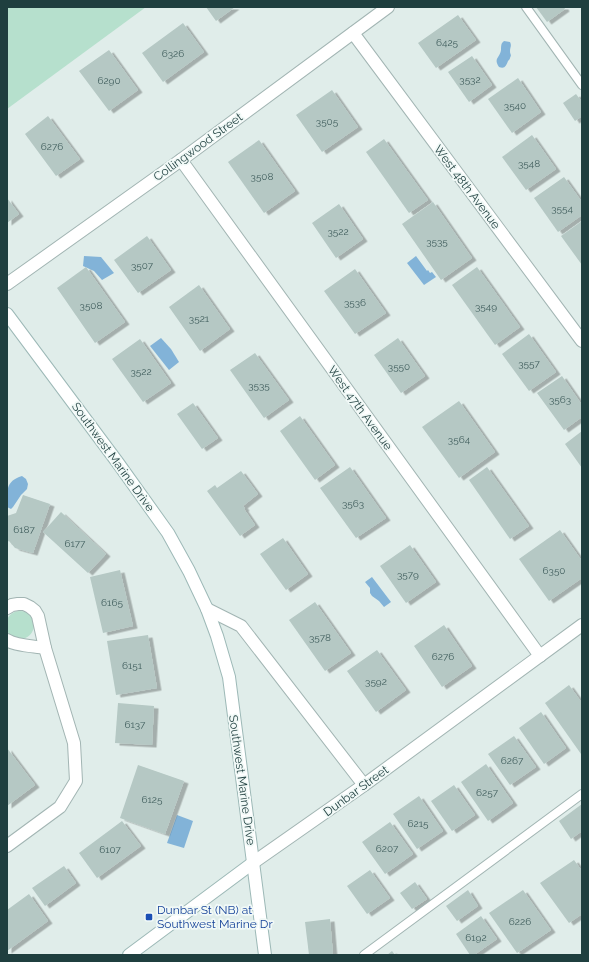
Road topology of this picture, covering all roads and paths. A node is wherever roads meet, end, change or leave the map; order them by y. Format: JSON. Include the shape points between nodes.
{"nodes":[{"id":1,"x":388,"y":7,"type":"edge"},
{"id":2,"x":526,"y":7,"type":"edge"},
{"id":3,"x":353,"y":33,"type":"junction"},
{"id":4,"x":582,"y":85,"type":"edge"},
{"id":5,"x":181,"y":160,"type":"junction"},
{"id":6,"x":7,"y":284,"type":"edge"},
{"id":7,"x":7,"y":314,"type":"edge"},
{"id":8,"x":582,"y":341,"type":"edge"},
{"id":9,"x":7,"y":608,"type":"edge"},
{"id":10,"x":206,"y":609,"type":"junction"},
{"id":11,"x":582,"y":625,"type":"edge"},
{"id":12,"x":7,"y":640,"type":"edge"},
{"id":13,"x":45,"y":648,"type":"junction"},
{"id":14,"x":540,"y":656,"type":"junction"},
{"id":15,"x":364,"y":785,"type":"junction"},
{"id":16,"x":582,"y":794,"type":"edge"},
{"id":17,"x":7,"y":846,"type":"edge"},
{"id":18,"x":254,"y":862,"type":"junction"},
{"id":19,"x":129,"y":955,"type":"edge"},
{"id":20,"x":265,"y":955,"type":"edge"},
{"id":21,"x":364,"y":955,"type":"edge"}],
"edges":[{"from":1,"to":3,"type":"street","name":"Collingwood Street"},
{"from":2,"to":4,"type":"lane"},
{"from":3,"to":5,"type":"street","name":"Collingwood Street"},
{"from":3,"to":8,"type":"street","name":"West 48th Avenue"},
{"from":5,"to":6,"type":"street","name":"Collingwood Street"},
{"from":5,"to":14,"type":"street","name":"West 47th Avenue"},
{"from":7,"to":10,"type":"street","name":"Southwest Marine Drive","via":[[168,533]]},
{"from":9,"to":13,"type":"street","via":[[24,604],[35,611]]},
{"from":10,"to":15,"type":"street","via":[[241,626]]},
{"from":10,"to":18,"type":"street","name":"Southwest Marine Drive","via":[[229,678]]},
{"from":11,"to":14,"type":"street","name":"Dunbar Street"},
{"from":12,"to":13,"type":"street"},
{"from":13,"to":17,"type":"street","via":[[74,743],[76,781],[60,807]]},
{"from":14,"to":15,"type":"street","name":"Dunbar Street"},
{"from":15,"to":18,"type":"street","name":"Dunbar Street"},
{"from":16,"to":21,"type":"lane"},
{"from":18,"to":19,"type":"street","name":"Dunbar Street"},
{"from":18,"to":20,"type":"street","name":"Southwest Marine Drive"}]}
